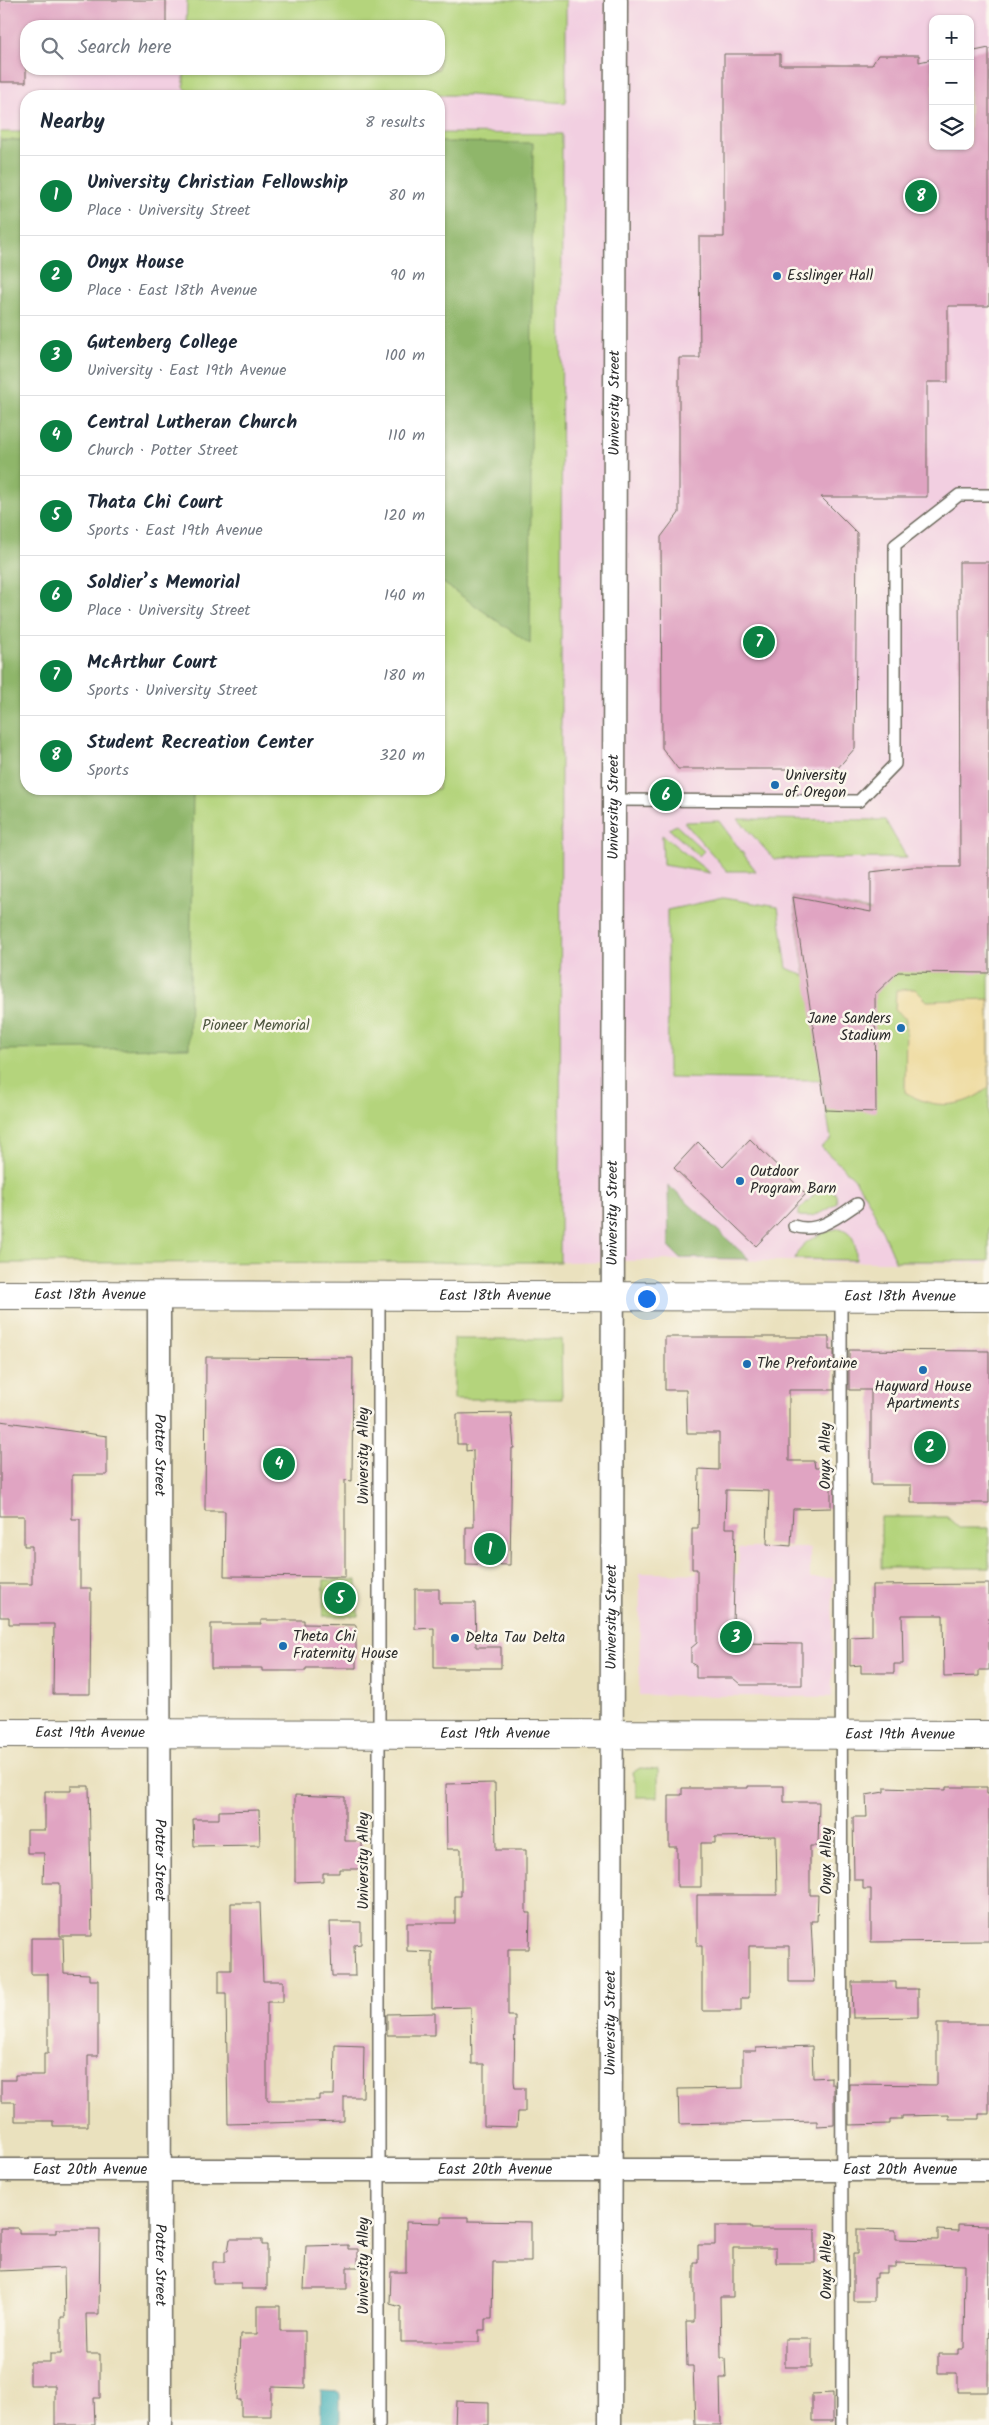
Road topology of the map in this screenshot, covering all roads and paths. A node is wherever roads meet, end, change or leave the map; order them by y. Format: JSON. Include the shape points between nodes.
{"nodes":[{"id":1,"x":616,"y":0,"type":"edge"},
{"id":2,"x":989,"y":495,"type":"edge"},
{"id":3,"x":614,"y":800,"type":"junction"},
{"id":4,"x":857,"y":1204,"type":"dead end"},
{"id":5,"x":794,"y":1226,"type":"dead end"},
{"id":6,"x":612,"y":1294,"type":"junction"},
{"id":7,"x":0,"y":1295,"type":"edge"},
{"id":8,"x":159,"y":1296,"type":"junction"},
{"id":9,"x":841,"y":1296,"type":"junction"},
{"id":10,"x":989,"y":1296,"type":"edge"},
{"id":11,"x":379,"y":1297,"type":"junction"},
{"id":12,"x":0,"y":1732,"type":"edge"},
{"id":13,"x":160,"y":1733,"type":"junction"},
{"id":14,"x":379,"y":1734,"type":"junction"},
{"id":15,"x":612,"y":1734,"type":"junction"},
{"id":16,"x":842,"y":1734,"type":"junction"},
{"id":17,"x":989,"y":1735,"type":"edge"},
{"id":18,"x":0,"y":2170,"type":"edge"},
{"id":19,"x":160,"y":2170,"type":"junction"},
{"id":20,"x":379,"y":2170,"type":"junction"},
{"id":21,"x":611,"y":2170,"type":"junction"},
{"id":22,"x":842,"y":2170,"type":"junction"},
{"id":23,"x":989,"y":2170,"type":"edge"},
{"id":24,"x":160,"y":2425,"type":"edge"},
{"id":25,"x":379,"y":2425,"type":"edge"},
{"id":26,"x":610,"y":2425,"type":"edge"},
{"id":27,"x":842,"y":2425,"type":"edge"}],
"edges":[{"from":1,"to":3,"type":"street","name":"University Street"},
{"from":2,"to":3,"type":"lane","via":[[959,495],[896,545],[896,764],[859,801]]},
{"from":3,"to":6,"type":"street","name":"University Street"},
{"from":4,"to":5,"type":"lane","via":[[816,1227],[804,1230]]},
{"from":6,"to":9,"type":"street","name":"East 18th Avenue"},
{"from":6,"to":11,"type":"street","name":"East 18th Avenue"},
{"from":6,"to":15,"type":"street","name":"University Street"},
{"from":7,"to":8,"type":"street","name":"East 18th Avenue"},
{"from":8,"to":11,"type":"street","name":"East 18th Avenue"},
{"from":8,"to":13,"type":"street","name":"Potter Street"},
{"from":9,"to":10,"type":"street","name":"East 18th Avenue"},
{"from":9,"to":16,"type":"lane","name":"Onyx Alley"},
{"from":11,"to":14,"type":"lane","name":"University Alley"},
{"from":12,"to":13,"type":"street","name":"East 19th Avenue"},
{"from":13,"to":14,"type":"street","name":"East 19th Avenue"},
{"from":13,"to":19,"type":"street","name":"Potter Street"},
{"from":14,"to":15,"type":"street","name":"East 19th Avenue"},
{"from":14,"to":20,"type":"lane","name":"University Alley"},
{"from":15,"to":16,"type":"street","name":"East 19th Avenue"},
{"from":15,"to":21,"type":"street","name":"University Street"},
{"from":16,"to":17,"type":"street","name":"East 19th Avenue"},
{"from":16,"to":22,"type":"lane","name":"Onyx Alley"},
{"from":18,"to":19,"type":"street","name":"East 20th Avenue"},
{"from":19,"to":20,"type":"street","name":"East 20th Avenue"},
{"from":19,"to":24,"type":"street","name":"Potter Street"},
{"from":20,"to":21,"type":"street","name":"East 20th Avenue"},
{"from":20,"to":25,"type":"lane","name":"University Alley"},
{"from":21,"to":22,"type":"street","name":"East 20th Avenue"},
{"from":21,"to":26,"type":"street","name":"University Street"},
{"from":22,"to":23,"type":"street","name":"East 20th Avenue"},
{"from":22,"to":27,"type":"lane","name":"Onyx Alley"}]}
